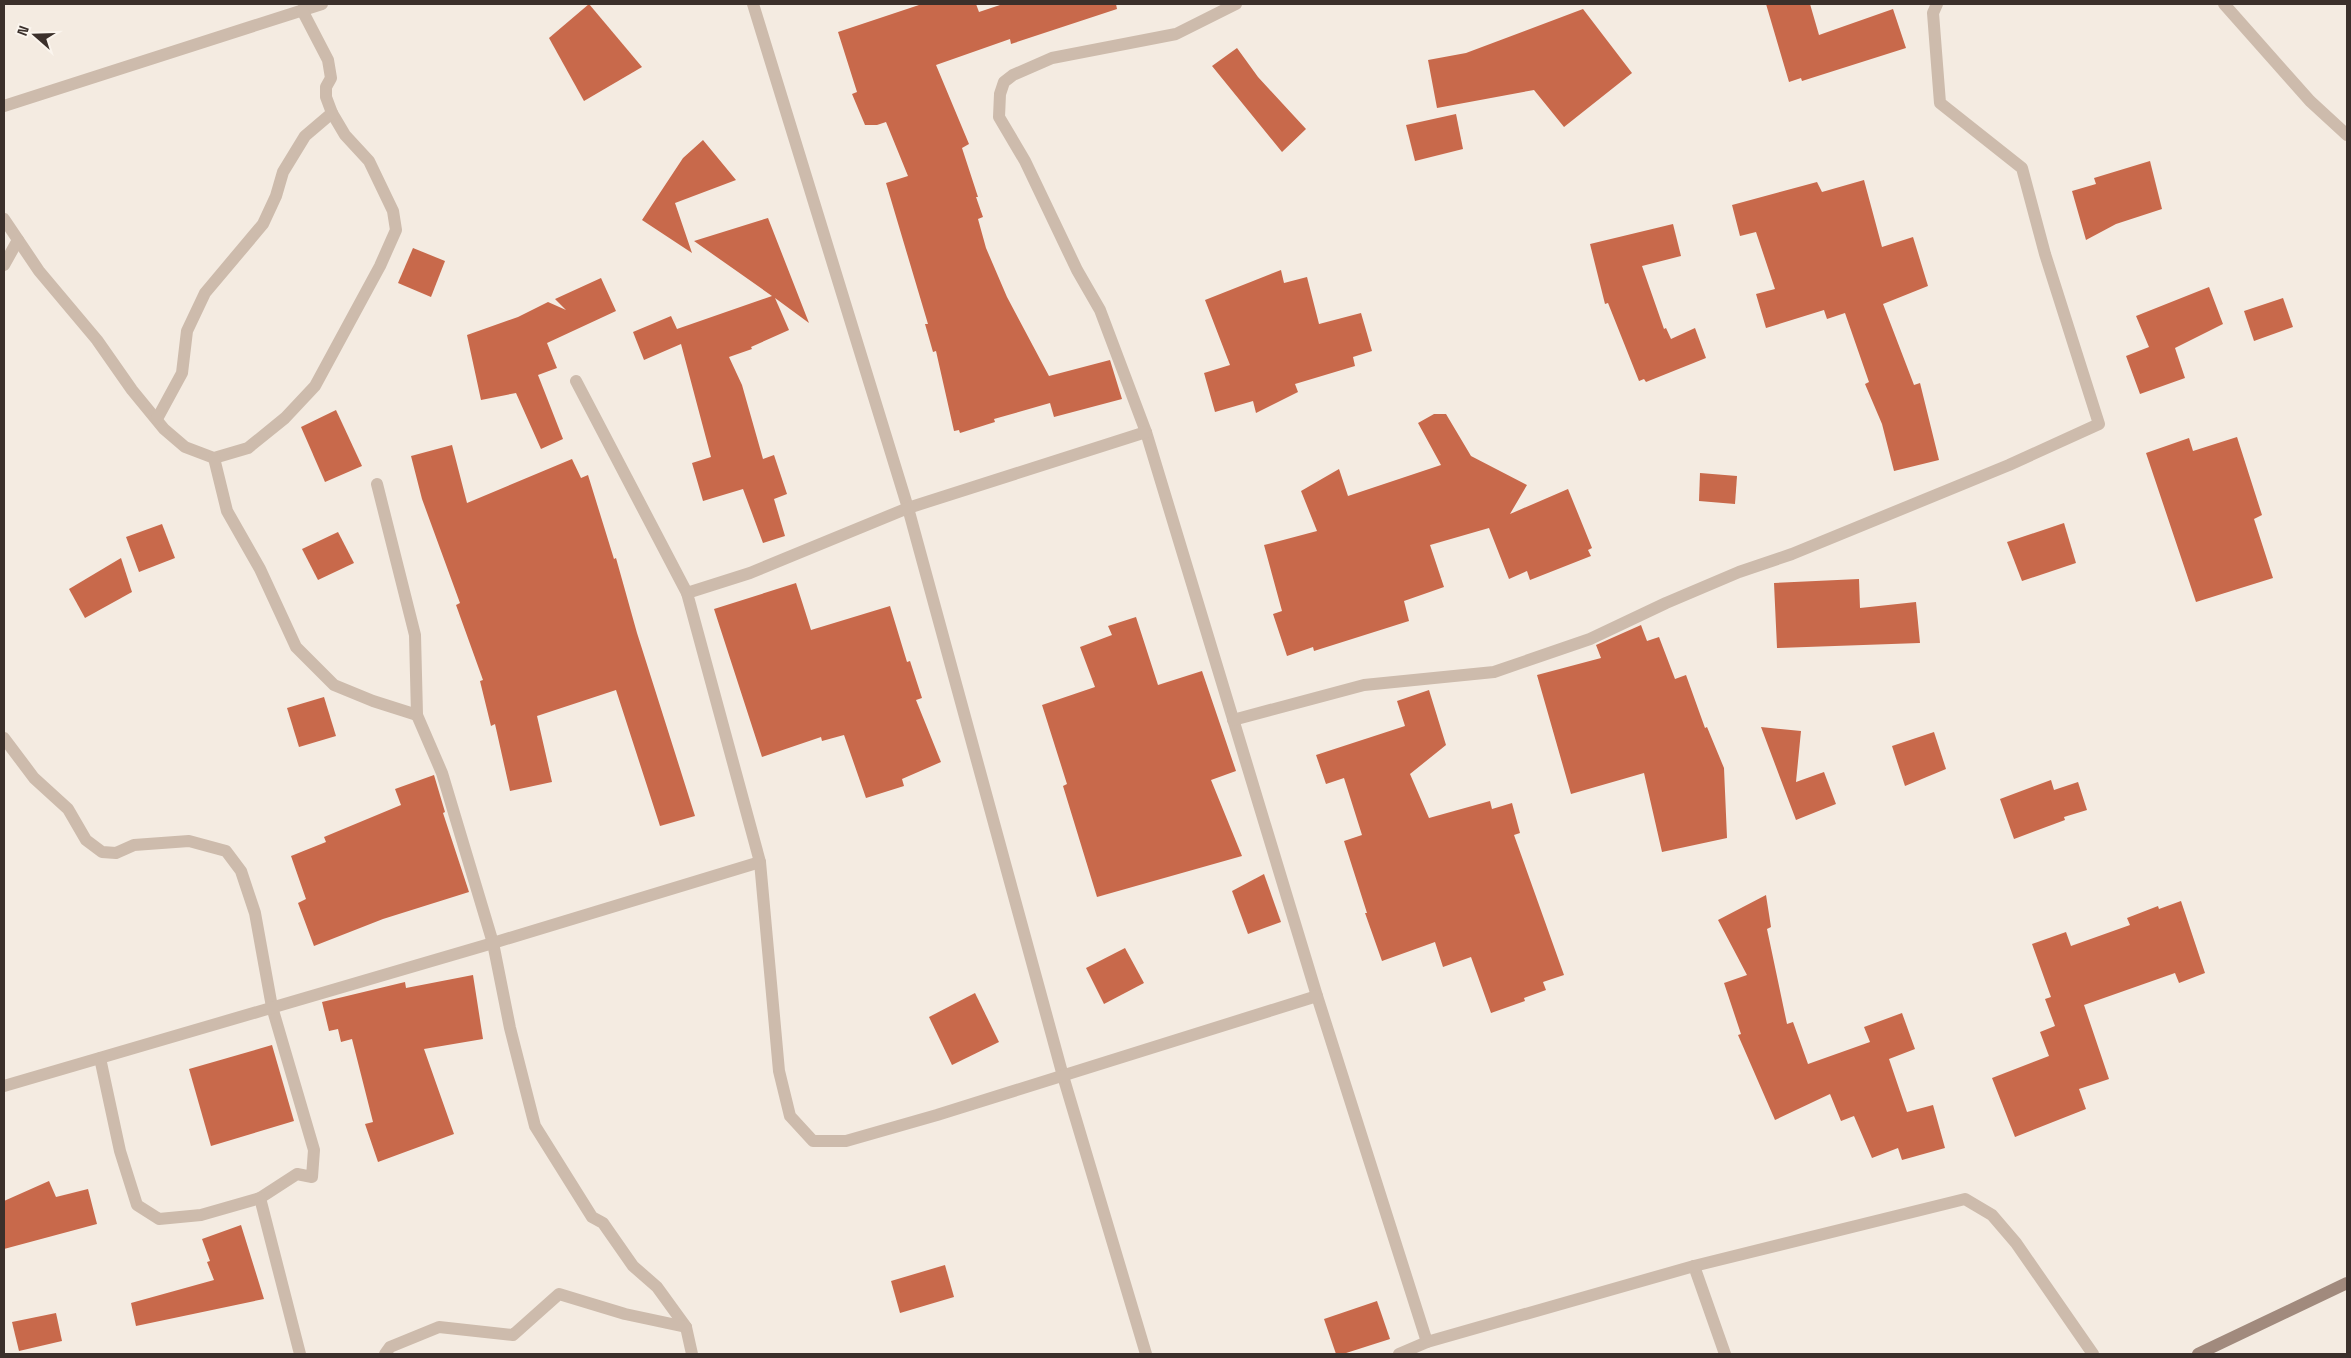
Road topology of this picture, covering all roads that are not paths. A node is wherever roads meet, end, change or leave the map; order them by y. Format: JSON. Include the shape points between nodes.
{"nodes":[{"id":1,"x":322,"y":4,"type":"edge"},
{"id":2,"x":753,"y":4,"type":"edge"},
{"id":3,"x":1236,"y":4,"type":"edge"},
{"id":4,"x":1937,"y":4,"type":"edge"},
{"id":5,"x":2224,"y":4,"type":"edge"},
{"id":6,"x":302,"y":10,"type":"junction"},
{"id":7,"x":4,"y":106,"type":"edge"},
{"id":8,"x":332,"y":113,"type":"junction"},
{"id":9,"x":2347,"y":135,"type":"edge"},
{"id":10,"x":4,"y":219,"type":"edge"},
{"id":11,"x":18,"y":240,"type":"junction"},
{"id":12,"x":4,"y":264,"type":"edge"},
{"id":13,"x":576,"y":381,"type":"dead end"},
{"id":14,"x":156,"y":419,"type":"junction"},
{"id":15,"x":1146,"y":432,"type":"junction"},
{"id":16,"x":214,"y":458,"type":"junction"},
{"id":17,"x":377,"y":484,"type":"dead end"},
{"id":18,"x":908,"y":508,"type":"junction"},
{"id":19,"x":687,"y":593,"type":"junction"},
{"id":20,"x":417,"y":715,"type":"junction"},
{"id":21,"x":1233,"y":720,"type":"junction"},
{"id":22,"x":4,"y":738,"type":"edge"},
{"id":23,"x":760,"y":862,"type":"junction"},
{"id":24,"x":493,"y":943,"type":"junction"},
{"id":25,"x":1317,"y":996,"type":"junction"},
{"id":26,"x":272,"y":1007,"type":"junction"},
{"id":27,"x":100,"y":1058,"type":"junction"},
{"id":28,"x":1063,"y":1076,"type":"junction"},
{"id":29,"x":4,"y":1086,"type":"edge"},
{"id":30,"x":260,"y":1198,"type":"junction"},
{"id":31,"x":1694,"y":1266,"type":"junction"},
{"id":32,"x":2347,"y":1283,"type":"edge"},
{"id":33,"x":686,"y":1327,"type":"junction"},
{"id":34,"x":1427,"y":1342,"type":"junction"},
{"id":35,"x":300,"y":1354,"type":"edge"},
{"id":36,"x":385,"y":1354,"type":"edge"},
{"id":37,"x":692,"y":1354,"type":"edge"},
{"id":38,"x":1146,"y":1354,"type":"edge"},
{"id":39,"x":1399,"y":1354,"type":"edge"},
{"id":40,"x":1725,"y":1354,"type":"edge"},
{"id":41,"x":2094,"y":1354,"type":"edge"},
{"id":42,"x":2198,"y":1354,"type":"edge"}],
"edges":[{"from":1,"to":6,"type":"street"},
{"from":2,"to":18,"type":"street"},
{"from":3,"to":15,"type":"street","via":[[1176,34],[1052,58],[1004,82],[1000,94],[999,117],[1025,161],[1077,270],[1100,310]]},
{"from":4,"to":21,"type":"street","via":[[1934,13],[1940,102],[2022,168],[2045,254],[2099,424],[2009,466],[1740,572],[1590,638],[1494,672],[1364,685]]},
{"from":5,"to":9,"type":"street","via":[[2310,101]]},
{"from":6,"to":7,"type":"street"},
{"from":6,"to":8,"type":"street","via":[[328,60],[331,78],[326,87],[326,97]]},
{"from":8,"to":14,"type":"street","via":[[306,136],[283,172],[263,224],[205,293],[187,331],[182,373]]},
{"from":8,"to":16,"type":"street","via":[[345,135],[369,161],[393,211],[396,230],[315,386],[285,418],[248,448]]},
{"from":10,"to":11,"type":"street"},
{"from":11,"to":12,"type":"street"},
{"from":11,"to":14,"type":"street"},
{"from":13,"to":19,"type":"street"},
{"from":14,"to":16,"type":"street","via":[[185,447]]},
{"from":15,"to":18,"type":"street"},
{"from":15,"to":21,"type":"street"},
{"from":16,"to":20,"type":"street","via":[[227,511],[260,569],[296,647],[334,685]]},
{"from":17,"to":20,"type":"street","via":[[415,634]]},
{"from":18,"to":19,"type":"street","via":[[750,573]]},
{"from":18,"to":28,"type":"street"},
{"from":19,"to":23,"type":"street"},
{"from":20,"to":24,"type":"street","via":[[442,773]]},
{"from":21,"to":25,"type":"street"},
{"from":22,"to":26,"type":"street","via":[[34,778],[68,809],[86,840],[102,852],[116,853],[134,845],[189,841],[226,851],[241,871],[255,913]]},
{"from":23,"to":24,"type":"street"},
{"from":23,"to":28,"type":"street","via":[[779,1071],[790,1116],[813,1141],[846,1141]]},
{"from":24,"to":26,"type":"street"},
{"from":24,"to":33,"type":"street","via":[[535,1126],[592,1217],[603,1223],[633,1266],[657,1287]]},
{"from":25,"to":28,"type":"street"},
{"from":25,"to":34,"type":"street"},
{"from":26,"to":27,"type":"street"},
{"from":26,"to":30,"type":"street","via":[[314,1150],[312,1177],[297,1174]]},
{"from":27,"to":29,"type":"street"},
{"from":27,"to":30,"type":"street","via":[[120,1151],[137,1205],[159,1219],[201,1215]]},
{"from":28,"to":38,"type":"street"},
{"from":30,"to":35,"type":"street"},
{"from":31,"to":34,"type":"street"},
{"from":31,"to":40,"type":"street"},
{"from":31,"to":41,"type":"street","via":[[1965,1198],[1992,1215],[2016,1243]]},
{"from":32,"to":42,"type":"street"},
{"from":33,"to":36,"type":"street","via":[[625,1314],[558,1294],[513,1335],[439,1328],[390,1347]]},
{"from":33,"to":37,"type":"street"},
{"from":34,"to":39,"type":"street"}]}
